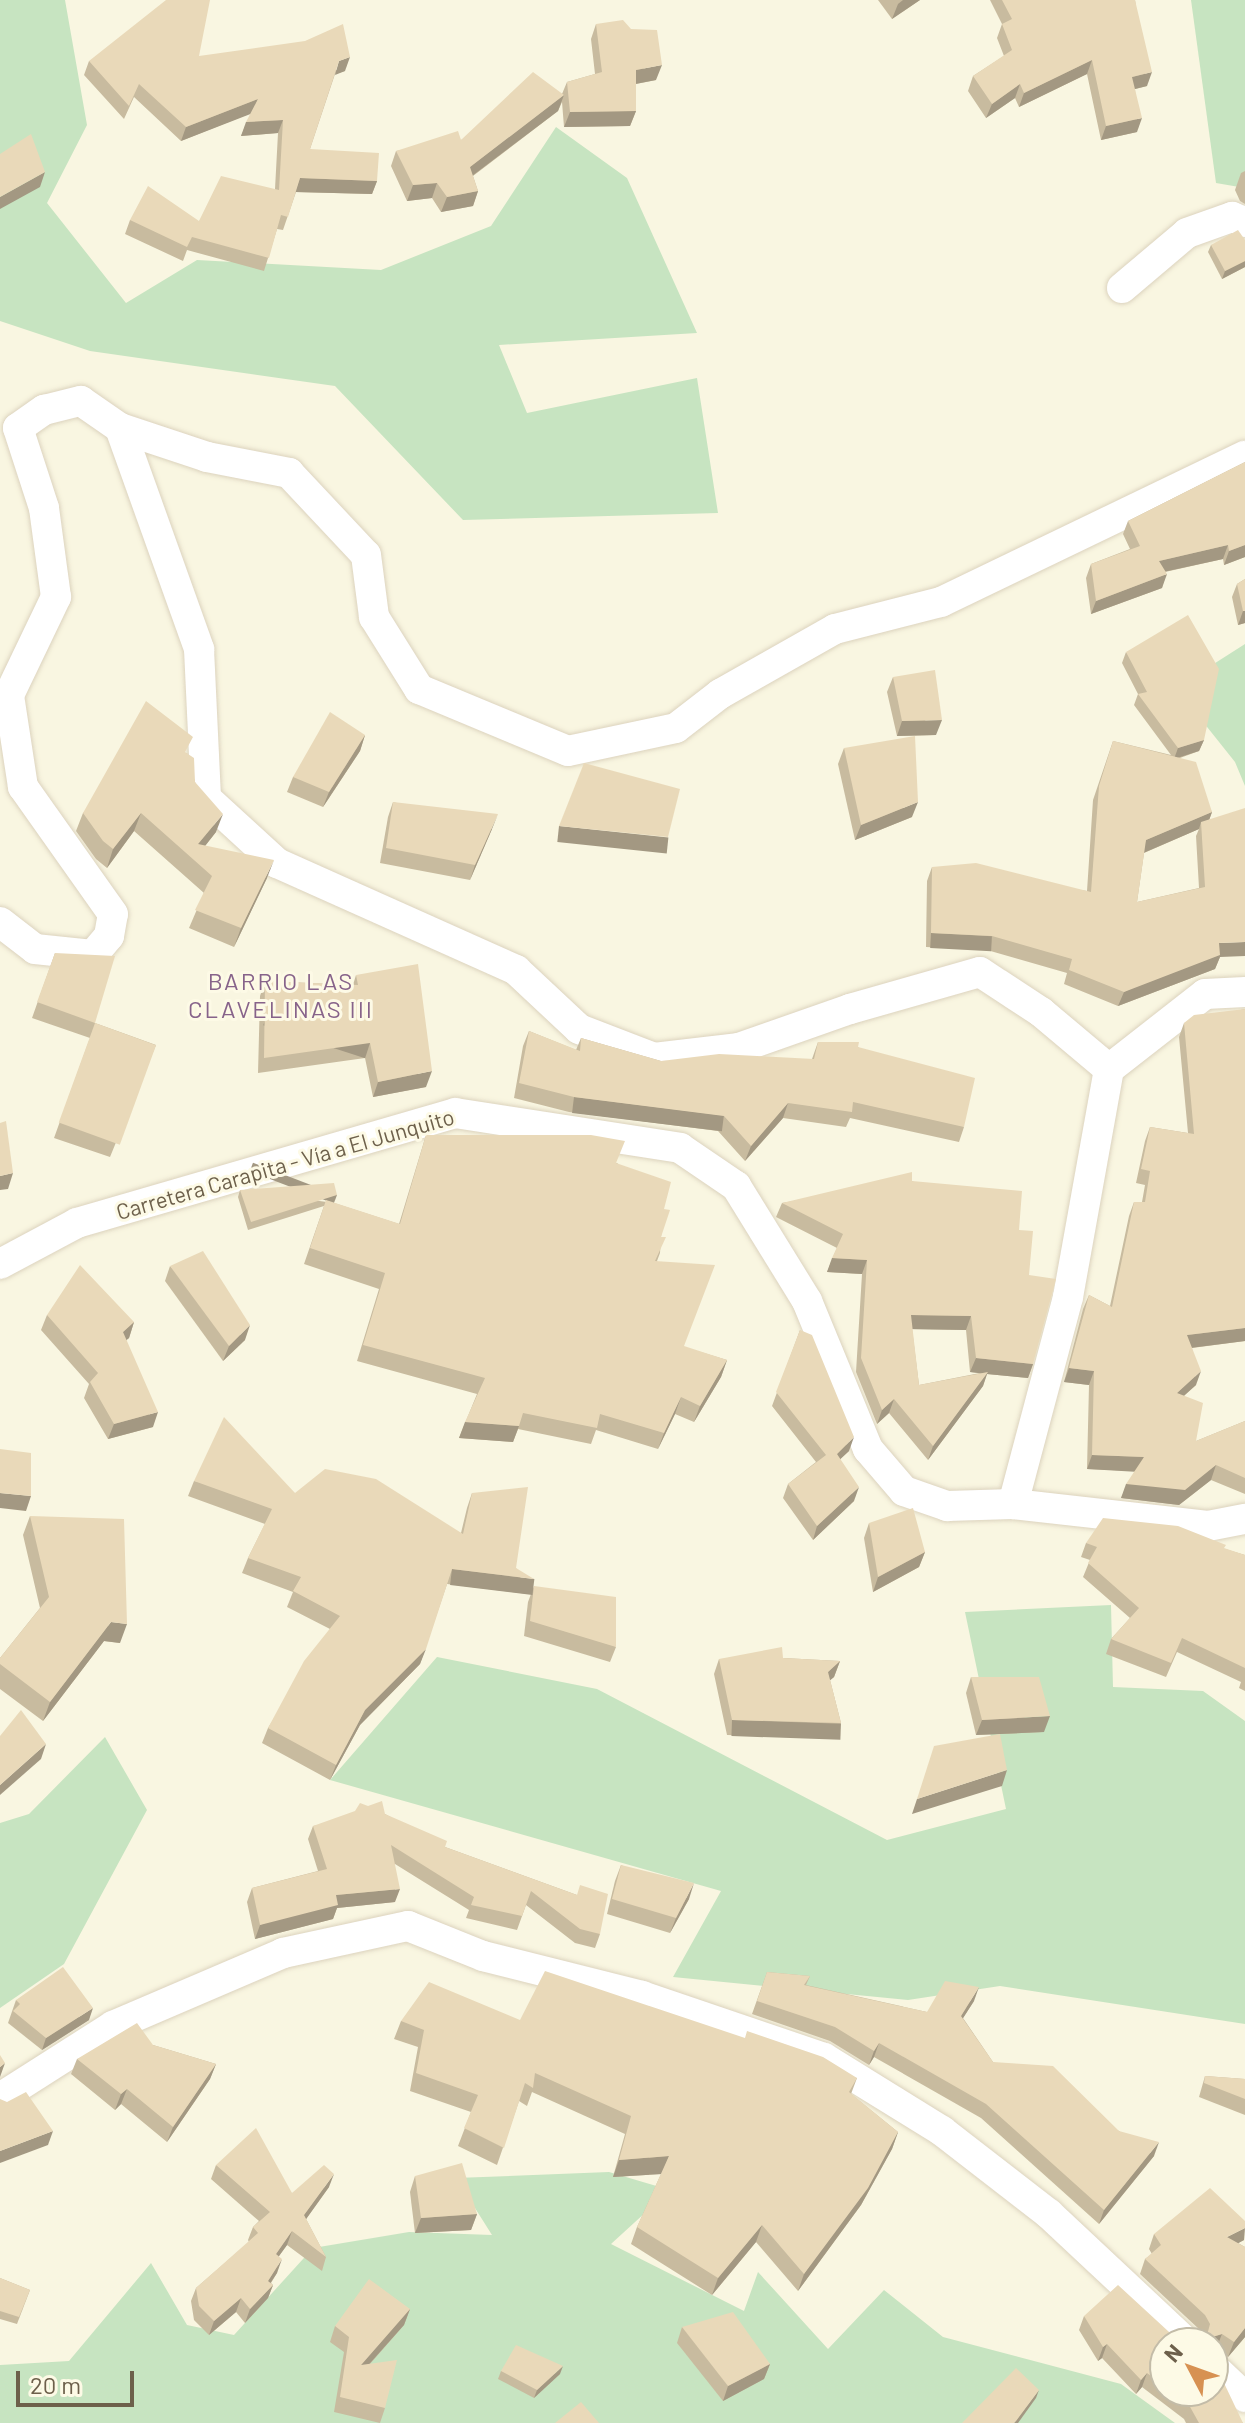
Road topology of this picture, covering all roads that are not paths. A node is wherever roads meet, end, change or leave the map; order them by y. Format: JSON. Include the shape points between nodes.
{"nodes":[{"id":1,"x":1245,"y":222,"type":"edge"},
{"id":2,"x":1122,"y":288,"type":"dead end"},
{"id":3,"x":120,"y":428,"type":"junction"},
{"id":4,"x":1245,"y":456,"type":"edge"},
{"id":5,"x":0,"y":922,"type":"edge"},
{"id":6,"x":1245,"y":992,"type":"edge"},
{"id":7,"x":1109,"y":1069,"type":"junction"},
{"id":8,"x":0,"y":1264,"type":"edge"},
{"id":9,"x":1013,"y":1504,"type":"junction"},
{"id":10,"x":1245,"y":1519,"type":"edge"},
{"id":11,"x":0,"y":2098,"type":"edge"},
{"id":12,"x":1170,"y":2327,"type":"edge"},
{"id":13,"x":1229,"y":2382,"type":"edge"},
{"id":14,"x":1245,"y":2397,"type":"edge"}],
"edges":[{"from":1,"to":2,"type":"street","via":[[1232,217],[1187,233]]},
{"from":3,"to":4,"type":"street","via":[[207,457],[289,473],[366,555],[374,617],[419,689],[568,751],[676,728],[720,694],[835,629],[941,602]]},
{"from":3,"to":5,"type":"street","via":[[81,401],[44,410],[18,428],[44,508],[56,597],[9,695],[23,787],[113,914],[109,936],[93,955],[35,949]]},
{"from":3,"to":7,"type":"street","via":[[199,649],[206,798],[277,863],[516,970],[579,1029],[654,1058],[739,1048],[980,972],[1041,1012]]},
{"from":6,"to":7,"type":"street","via":[[1205,994]]},
{"from":7,"to":9,"type":"street","via":[[1068,1297]]},
{"from":8,"to":9,"type":"street","name":"Carretera Carapita - Vía a El Junquito","via":[[77,1223],[455,1113],[680,1148],[736,1186],[807,1301],[868,1449],[904,1491],[947,1506]]},
{"from":9,"to":10,"type":"street","name":"Carretera Carapita - Vía a El Junquito","via":[[1208,1526]]},
{"from":11,"to":12,"type":"street","via":[[113,2026],[283,1953],[408,1926],[483,1956],[642,1996],[824,2058],[942,2131],[1037,2205]]},
{"from":13,"to":14,"type":"street"}]}
